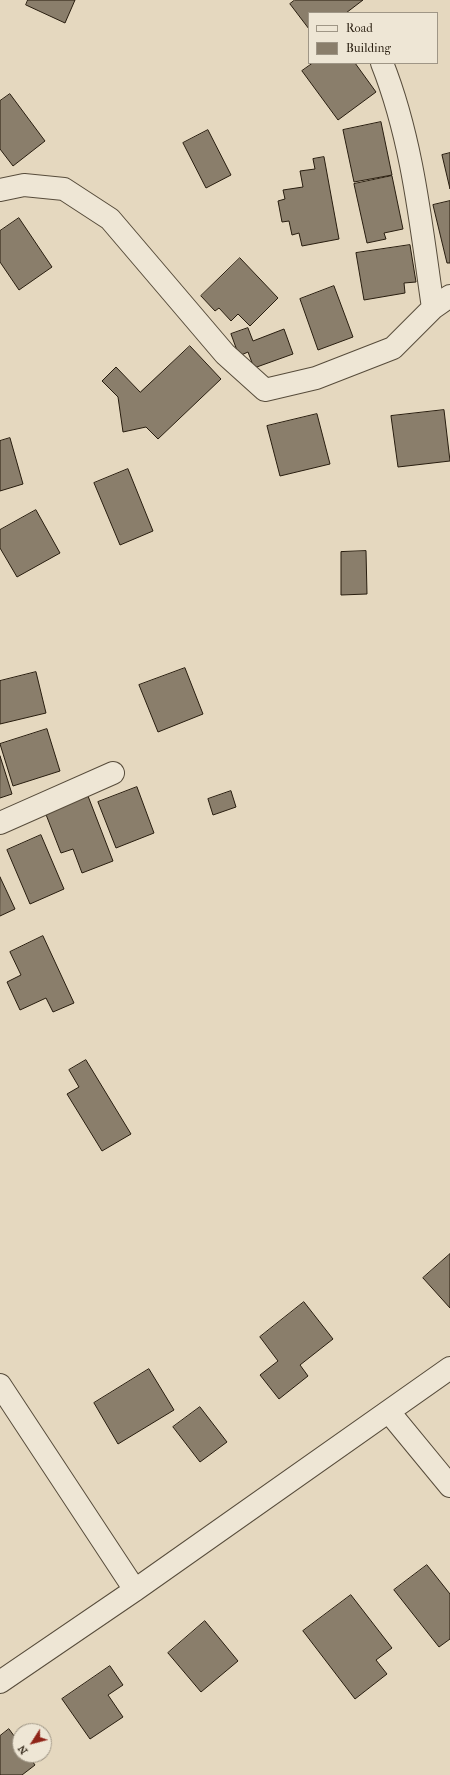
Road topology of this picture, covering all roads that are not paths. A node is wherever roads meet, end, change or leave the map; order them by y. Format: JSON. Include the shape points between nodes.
{"nodes":[{"id":1,"x":382,"y":64,"type":"edge"},
{"id":2,"x":0,"y":190,"type":"edge"},
{"id":3,"x":442,"y":302,"type":"edge"},
{"id":4,"x":113,"y":773,"type":"dead end"},
{"id":5,"x":0,"y":822,"type":"edge"},
{"id":6,"x":450,"y":1368,"type":"edge"},
{"id":7,"x":0,"y":1385,"type":"edge"},
{"id":8,"x":389,"y":1412,"type":"junction"},
{"id":9,"x":450,"y":1486,"type":"edge"},
{"id":10,"x":135,"y":1590,"type":"junction"},
{"id":11,"x":0,"y":1682,"type":"edge"}],
"edges":[{"from":1,"to":3,"type":"street","via":[[409,153]]},
{"from":2,"to":3,"type":"street","via":[[24,185],[64,189],[110,219],[225,354],[266,390],[316,378],[394,348]]},
{"from":4,"to":5,"type":"street"},
{"from":6,"to":8,"type":"street"},
{"from":7,"to":10,"type":"street"},
{"from":8,"to":9,"type":"street"},
{"from":8,"to":10,"type":"street"},
{"from":10,"to":11,"type":"street"}]}
